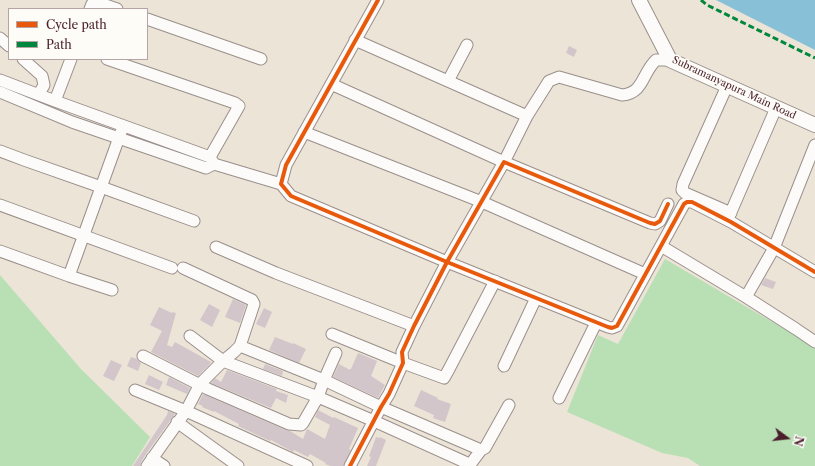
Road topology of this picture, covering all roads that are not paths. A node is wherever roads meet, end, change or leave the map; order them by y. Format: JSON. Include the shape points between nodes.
{"nodes":[{"id":1,"x":378,"y":0,"type":"edge"},
{"id":2,"x":639,"y":0,"type":"edge"},
{"id":3,"x":90,"y":8,"type":"edge"},
{"id":4,"x":114,"y":8,"type":"edge"},
{"id":5,"x":148,"y":19,"type":"edge"},
{"id":6,"x":0,"y":38,"type":"edge"},
{"id":7,"x":355,"y":40,"type":"junction"},
{"id":8,"x":8,"y":45,"type":"edge"},
{"id":9,"x":467,"y":45,"type":"dead end"},
{"id":10,"x":261,"y":59,"type":"dead end"},
{"id":11,"x":24,"y":60,"type":"edge"},
{"id":12,"x":71,"y":60,"type":"edge"},
{"id":13,"x":110,"y":60,"type":"edge"},
{"id":14,"x":670,"y":60,"type":"junction"},
{"id":15,"x":0,"y":80,"type":"edge"},
{"id":16,"x":448,"y":81,"type":"junction"},
{"id":17,"x":330,"y":84,"type":"junction"},
{"id":18,"x":726,"y":86,"type":"junction"},
{"id":19,"x":0,"y":92,"type":"edge"},
{"id":20,"x":39,"y":94,"type":"junction"},
{"id":21,"x":55,"y":101,"type":"junction"},
{"id":22,"x":776,"y":108,"type":"junction"},
{"id":23,"x":527,"y":116,"type":"junction"},
{"id":24,"x":815,"y":125,"type":"edge"},
{"id":25,"x":123,"y":126,"type":"junction"},
{"id":26,"x":304,"y":132,"type":"junction"},
{"id":27,"x":118,"y":138,"type":"junction"},
{"id":28,"x":815,"y":145,"type":"edge"},
{"id":29,"x":0,"y":151,"type":"edge"},
{"id":30,"x":212,"y":160,"type":"junction"},
{"id":31,"x":504,"y":162,"type":"junction"},
{"id":32,"x":281,"y":184,"type":"junction"},
{"id":33,"x":101,"y":186,"type":"junction"},
{"id":34,"x":482,"y":202,"type":"junction"},
{"id":35,"x":668,"y":204,"type":"dead end"},
{"id":36,"x":0,"y":205,"type":"edge"},
{"id":37,"x":729,"y":217,"type":"junction"},
{"id":38,"x":194,"y":221,"type":"dead end"},
{"id":39,"x":83,"y":236,"type":"junction"},
{"id":40,"x":661,"y":246,"type":"junction"},
{"id":41,"x":216,"y":247,"type":"dead end"},
{"id":42,"x":774,"y":248,"type":"junction"},
{"id":43,"x":0,"y":251,"type":"edge"},
{"id":44,"x":447,"y":262,"type":"junction"},
{"id":45,"x":172,"y":268,"type":"dead end"},
{"id":46,"x":183,"y":268,"type":"dead end"},
{"id":47,"x":815,"y":272,"type":"edge"},
{"id":48,"x":645,"y":274,"type":"junction"},
{"id":49,"x":69,"y":276,"type":"junction"},
{"id":50,"x":495,"y":281,"type":"junction"},
{"id":51,"x":112,"y":290,"type":"dead end"},
{"id":52,"x":746,"y":297,"type":"junction"},
{"id":53,"x":536,"y":298,"type":"junction"},
{"id":54,"x":596,"y":322,"type":"junction"},
{"id":55,"x":414,"y":326,"type":"junction"},
{"id":56,"x":332,"y":334,"type":"dead end"},
{"id":57,"x":190,"y":336,"type":"dead end"},
{"id":58,"x":815,"y":342,"type":"edge"},
{"id":59,"x":240,"y":346,"type":"junction"},
{"id":60,"x":336,"y":353,"type":"dead end"},
{"id":61,"x":143,"y":356,"type":"dead end"},
{"id":62,"x":222,"y":361,"type":"junction"},
{"id":63,"x":403,"y":364,"type":"junction"},
{"id":64,"x":504,"y":366,"type":"dead end"},
{"id":65,"x":324,"y":380,"type":"junction"},
{"id":66,"x":200,"y":384,"type":"junction"},
{"id":67,"x":135,"y":390,"type":"dead end"},
{"id":68,"x":318,"y":397,"type":"junction"},
{"id":69,"x":559,"y":398,"type":"dead end"},
{"id":70,"x":509,"y":405,"type":"dead end"},
{"id":71,"x":381,"y":407,"type":"junction"},
{"id":72,"x":186,"y":411,"type":"junction"},
{"id":73,"x":374,"y":421,"type":"junction"},
{"id":74,"x":177,"y":422,"type":"junction"},
{"id":75,"x":481,"y":450,"type":"junction"},
{"id":76,"x":149,"y":462,"type":"edge"},
{"id":77,"x":164,"y":466,"type":"edge"},
{"id":78,"x":238,"y":466,"type":"edge"},
{"id":79,"x":307,"y":466,"type":"edge"},
{"id":80,"x":350,"y":466,"type":"edge"},
{"id":81,"x":469,"y":466,"type":"edge"}],
"edges":[{"from":1,"to":7,"type":"street"},
{"from":2,"to":14,"type":"street","name":"Subramanyapura Main Road"},
{"from":3,"to":4,"type":"street","via":[[97,2]]},
{"from":5,"to":10,"type":"street"},
{"from":6,"to":8,"type":"street"},
{"from":7,"to":16,"type":"street"},
{"from":7,"to":17,"type":"street"},
{"from":9,"to":16,"type":"street"},
{"from":11,"to":20,"type":"street","via":[[42,76],[44,85]]},
{"from":12,"to":21,"type":"street"},
{"from":13,"to":30,"type":"street","via":[[239,106]]},
{"from":14,"to":18,"type":"street","name":"Subramanyapura Main Road"},
{"from":14,"to":23,"type":"street","via":[[656,60],[638,89],[630,94],[622,95],[559,77],[549,81]]},
{"from":15,"to":20,"type":"street"},
{"from":16,"to":23,"type":"street"},
{"from":17,"to":26,"type":"street"},
{"from":17,"to":31,"type":"street"},
{"from":18,"to":22,"type":"street","name":"Subramanyapura Main Road"},
{"from":18,"to":37,"type":"street","via":[[682,190]]},
{"from":19,"to":27,"type":"street"},
{"from":20,"to":21,"type":"street"},
{"from":21,"to":25,"type":"street"},
{"from":22,"to":24,"type":"street","name":"Subramanyapura Main Road"},
{"from":22,"to":37,"type":"street"},
{"from":23,"to":31,"type":"street"},
{"from":25,"to":27,"type":"street"},
{"from":25,"to":30,"type":"street"},
{"from":26,"to":32,"type":"street","via":[[286,165]]},
{"from":26,"to":34,"type":"street"},
{"from":27,"to":30,"type":"street","via":[[206,168]]},
{"from":27,"to":33,"type":"street"},
{"from":28,"to":42,"type":"street"},
{"from":29,"to":33,"type":"street"},
{"from":30,"to":32,"type":"street"},
{"from":31,"to":34,"type":"street"},
{"from":31,"to":35,"type":"street","via":[[650,223],[660,221]]},
{"from":32,"to":44,"type":"street","via":[[291,196]]},
{"from":33,"to":38,"type":"street"},
{"from":33,"to":39,"type":"street"},
{"from":34,"to":44,"type":"street"},
{"from":34,"to":48,"type":"street"},
{"from":36,"to":39,"type":"street"},
{"from":37,"to":40,"type":"street","via":[[687,202]]},
{"from":37,"to":42,"type":"street"},
{"from":39,"to":45,"type":"street"},
{"from":39,"to":49,"type":"street"},
{"from":40,"to":48,"type":"street"},
{"from":40,"to":52,"type":"street"},
{"from":41,"to":55,"type":"street","via":[[276,274]]},
{"from":42,"to":47,"type":"street"},
{"from":42,"to":52,"type":"street"},
{"from":43,"to":49,"type":"street"},
{"from":44,"to":50,"type":"street"},
{"from":44,"to":55,"type":"street"},
{"from":46,"to":59,"type":"street","via":[[252,300],[254,304]]},
{"from":48,"to":54,"type":"street","via":[[617,326],[612,328]]},
{"from":49,"to":51,"type":"street"},
{"from":50,"to":53,"type":"street"},
{"from":50,"to":63,"type":"street","via":[[444,378]]},
{"from":52,"to":58,"type":"street"},
{"from":53,"to":54,"type":"street"},
{"from":53,"to":64,"type":"street"},
{"from":54,"to":69,"type":"street"},
{"from":55,"to":63,"type":"street","via":[[402,352]]},
{"from":56,"to":63,"type":"street"},
{"from":57,"to":62,"type":"street"},
{"from":59,"to":62,"type":"street"},
{"from":59,"to":65,"type":"street"},
{"from":60,"to":65,"type":"street"},
{"from":61,"to":66,"type":"street"},
{"from":62,"to":66,"type":"street"},
{"from":62,"to":68,"type":"street"},
{"from":63,"to":71,"type":"street"},
{"from":65,"to":68,"type":"street"},
{"from":65,"to":71,"type":"street"},
{"from":66,"to":68,"type":"street","via":[[289,424],[301,425]]},
{"from":66,"to":72,"type":"street"},
{"from":67,"to":72,"type":"street"},
{"from":68,"to":73,"type":"street"},
{"from":70,"to":75,"type":"street","via":[[486,448]]},
{"from":71,"to":73,"type":"street"},
{"from":71,"to":75,"type":"street"},
{"from":72,"to":74,"type":"street"},
{"from":72,"to":79,"type":"street"},
{"from":73,"to":80,"type":"street"},
{"from":73,"to":81,"type":"street"},
{"from":74,"to":76,"type":"street"},
{"from":74,"to":78,"type":"street"},
{"from":75,"to":81,"type":"street"},
{"from":76,"to":77,"type":"street"}]}
